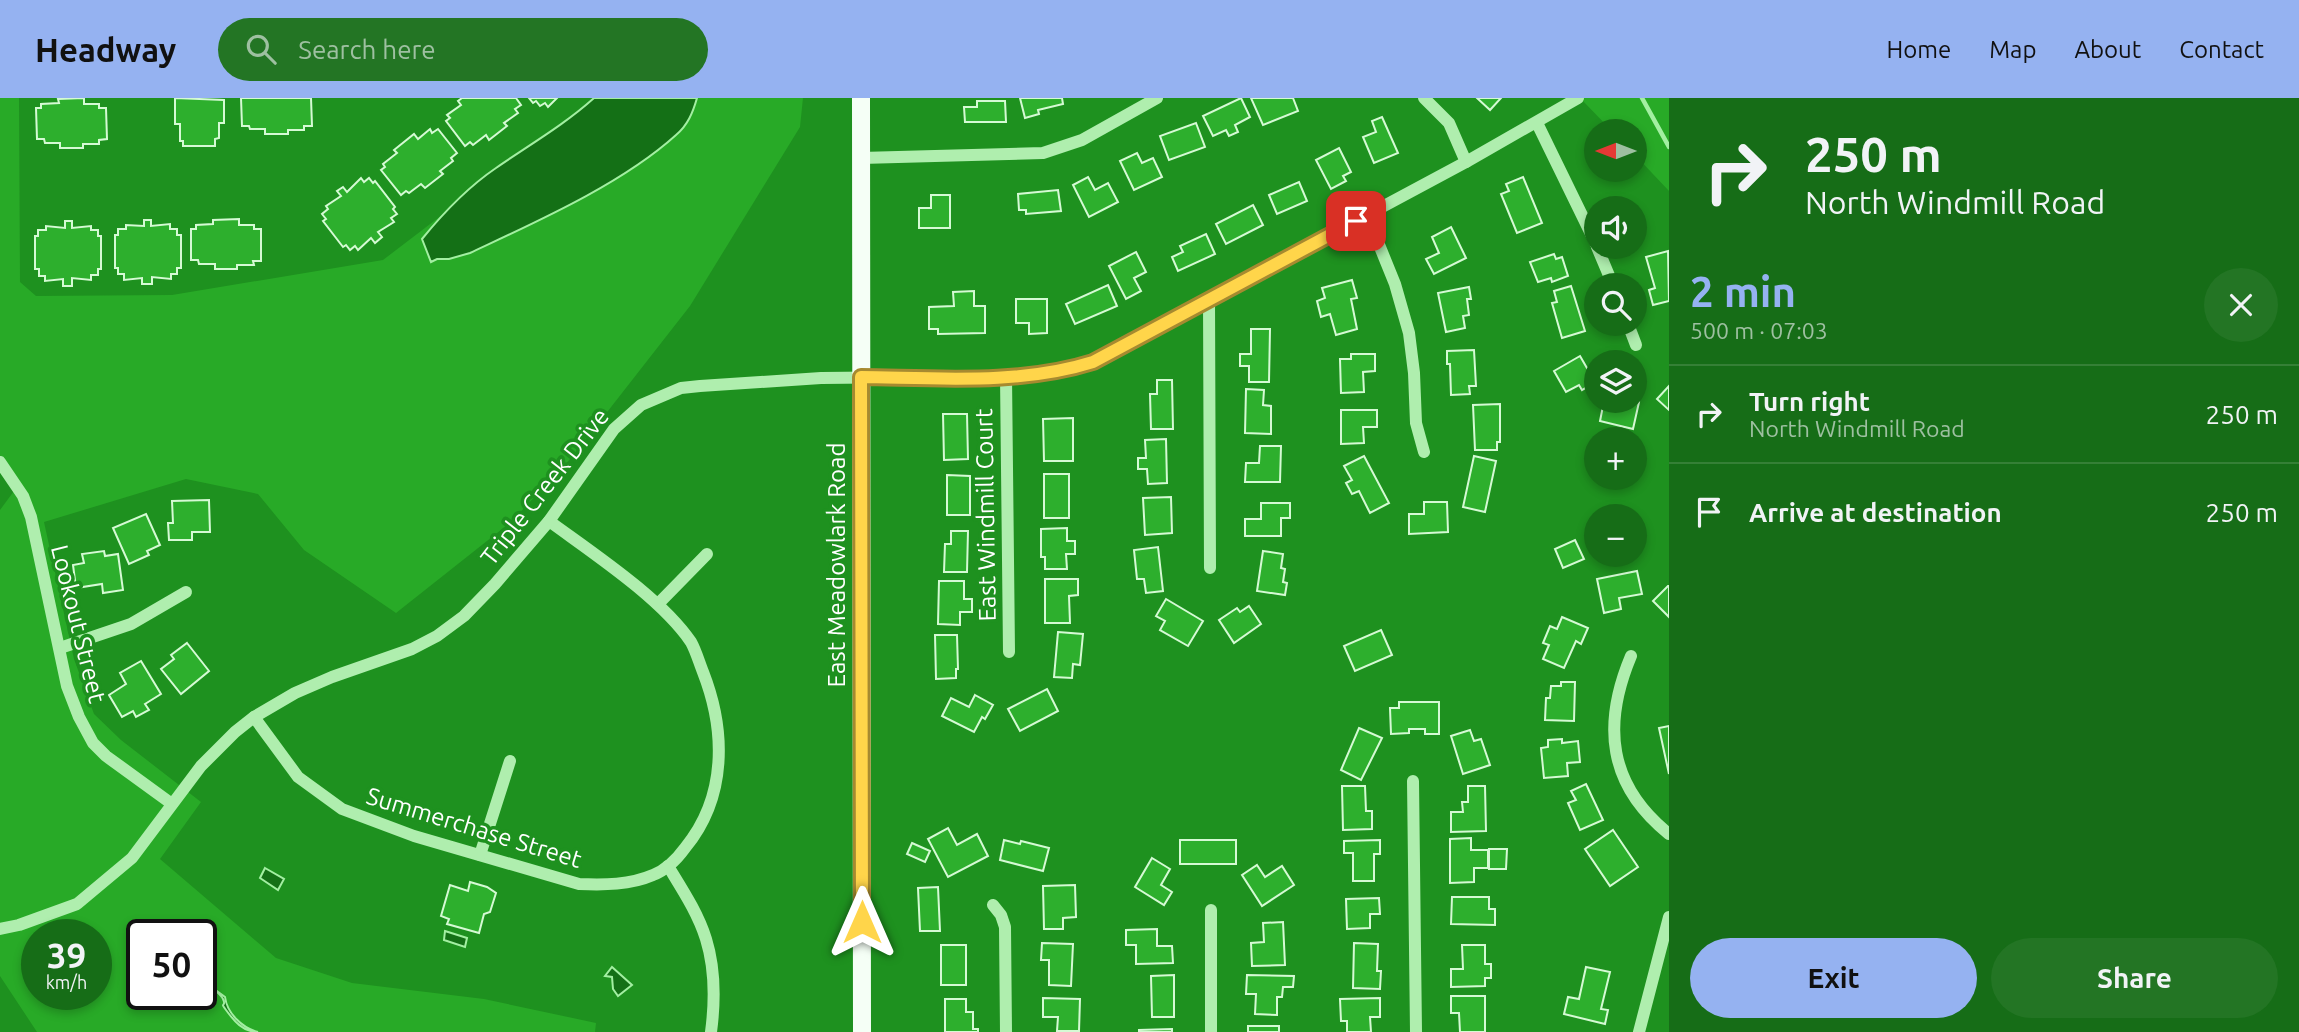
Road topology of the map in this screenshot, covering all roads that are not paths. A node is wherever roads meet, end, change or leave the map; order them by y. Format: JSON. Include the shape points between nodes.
{"nodes":[{"id":1,"x":861,"y":98,"type":"edge"},
{"id":2,"x":1157,"y":98,"type":"edge"},
{"id":3,"x":1424,"y":98,"type":"edge"},
{"id":4,"x":1578,"y":98,"type":"edge"},
{"id":5,"x":1537,"y":122,"type":"junction"},
{"id":6,"x":861,"y":158,"type":"junction"},
{"id":7,"x":1466,"y":162,"type":"junction"},
{"id":8,"x":1367,"y":215,"type":"junction"},
{"id":9,"x":1584,"y":218,"type":"edge"},
{"id":10,"x":1209,"y":300,"type":"junction"},
{"id":11,"x":1633,"y":336,"type":"edge"},
{"id":12,"x":1636,"y":345,"type":"dead end"},
{"id":13,"x":1006,"y":376,"type":"junction"},
{"id":14,"x":861,"y":377,"type":"junction"},
{"id":15,"x":1424,"y":452,"type":"dead end"},
{"id":16,"x":0,"y":462,"type":"edge"},
{"id":17,"x":550,"y":521,"type":"junction"},
{"id":18,"x":707,"y":554,"type":"dead end"},
{"id":19,"x":1210,"y":568,"type":"dead end"},
{"id":20,"x":186,"y":592,"type":"dead end"},
{"id":21,"x":658,"y":604,"type":"junction"},
{"id":22,"x":60,"y":648,"type":"junction"},
{"id":23,"x":1009,"y":652,"type":"dead end"},
{"id":24,"x":1631,"y":656,"type":"dead end"},
{"id":25,"x":254,"y":717,"type":"junction"},
{"id":26,"x":510,"y":761,"type":"dead end"},
{"id":27,"x":1413,"y":782,"type":"dead end"},
{"id":28,"x":172,"y":804,"type":"junction"},
{"id":29,"x":1669,"y":834,"type":"edge"},
{"id":30,"x":480,"y":855,"type":"junction"},
{"id":31,"x":668,"y":866,"type":"junction"},
{"id":32,"x":993,"y":905,"type":"dead end"},
{"id":33,"x":1211,"y":911,"type":"dead end"},
{"id":34,"x":1669,"y":917,"type":"edge"},
{"id":35,"x":0,"y":929,"type":"edge"},
{"id":36,"x":1667,"y":935,"type":"edge"},
{"id":37,"x":711,"y":1032,"type":"edge"},
{"id":38,"x":862,"y":1032,"type":"edge"},
{"id":39,"x":1006,"y":1032,"type":"edge"},
{"id":40,"x":1211,"y":1032,"type":"edge"},
{"id":41,"x":1416,"y":1032,"type":"edge"},
{"id":42,"x":1639,"y":1032,"type":"edge"}],
"edges":[{"from":1,"to":6,"type":"main road","name":"East Meadowlark Road"},
{"from":2,"to":6,"type":"street","via":[[1082,140],[1042,153]]},
{"from":3,"to":7,"type":"street","via":[[1449,123]]},
{"from":4,"to":5,"type":"street","name":"Triple Creek Drive"},
{"from":5,"to":7,"type":"street","name":"Triple Creek Drive"},
{"from":5,"to":9,"type":"street"},
{"from":6,"to":14,"type":"main road","name":"East Meadowlark Road"},
{"from":7,"to":8,"type":"street","name":"Triple Creek Drive"},
{"from":8,"to":10,"type":"street","name":"Triple Creek Drive"},
{"from":8,"to":15,"type":"street","via":[[1409,333],[1416,423]]},
{"from":10,"to":13,"type":"street","name":"Triple Creek Drive","via":[[1093,362],[1049,374]]},
{"from":10,"to":19,"type":"street"},
{"from":11,"to":12,"type":"street"},
{"from":13,"to":14,"type":"street","name":"Triple Creek Drive"},
{"from":13,"to":23,"type":"street","name":"East Windmill Court"},
{"from":14,"to":17,"type":"street","name":"Triple Creek Drive","via":[[681,388],[663,394],[641,405],[614,429]]},
{"from":14,"to":38,"type":"main road","name":"East Meadowlark Road"},
{"from":16,"to":22,"type":"street","name":"Lookout Street","via":[[31,517]]},
{"from":17,"to":21,"type":"street","name":"Summerchase Street"},
{"from":17,"to":25,"type":"street","name":"Triple Creek Drive","via":[[464,616],[437,636],[304,689]]},
{"from":18,"to":21,"type":"street"},
{"from":20,"to":22,"type":"street","via":[[131,624]]},
{"from":21,"to":31,"type":"street","name":"Summerchase Street","via":[[692,643],[710,692],[718,747],[715,793],[707,817]]},
{"from":22,"to":28,"type":"street","name":"Lookout Street","via":[[67,686],[93,743]]},
{"from":24,"to":29,"type":"street","via":[[1617,695],[1615,746],[1631,793]]},
{"from":25,"to":28,"type":"street","name":"Triple Creek Drive","via":[[201,766]]},
{"from":25,"to":30,"type":"street","name":"Summerchase Street","via":[[298,777],[342,809]]},
{"from":26,"to":30,"type":"street"},
{"from":27,"to":41,"type":"street"},
{"from":28,"to":35,"type":"street","name":"Triple Creek Drive","via":[[132,858],[77,904]]},
{"from":30,"to":31,"type":"street","name":"Summerchase Street","via":[[579,884],[635,880]]},
{"from":31,"to":37,"type":"street","via":[[706,939],[712,977]]},
{"from":32,"to":39,"type":"street","via":[[1005,927]]},
{"from":33,"to":40,"type":"street"},
{"from":34,"to":36,"type":"street"},
{"from":36,"to":42,"type":"street"}]}
